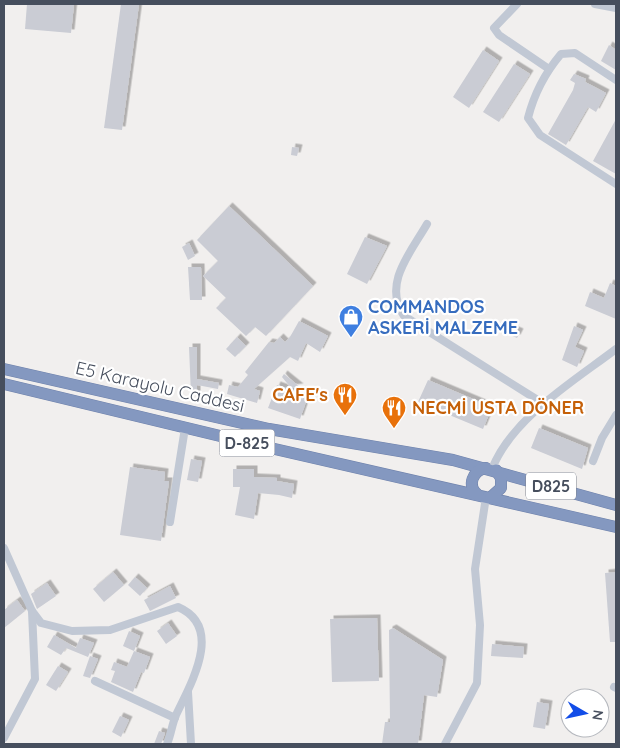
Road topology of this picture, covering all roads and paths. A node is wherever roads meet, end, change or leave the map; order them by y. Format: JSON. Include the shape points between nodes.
{"nodes":[{"id":1,"x":517,"y":4,"type":"edge"},
{"id":2,"x":595,"y":4,"type":"edge"},
{"id":3,"x":616,"y":8,"type":"edge"},
{"id":4,"x":549,"y":69,"type":"junction"},
{"id":5,"x":616,"y":80,"type":"edge"},
{"id":6,"x":616,"y":184,"type":"edge"},
{"id":7,"x":427,"y":224,"type":"dead end"},
{"id":8,"x":616,"y":350,"type":"edge"},
{"id":9,"x":4,"y":369,"type":"edge"},
{"id":10,"x":4,"y":384,"type":"edge"},
{"id":11,"x":544,"y":404,"type":"junction"},
{"id":12,"x":616,"y":415,"type":"edge"},
{"id":13,"x":185,"y":428,"type":"junction"},
{"id":14,"x":593,"y":461,"type":"dead end"},
{"id":15,"x":491,"y":469,"type":"junction"},
{"id":16,"x":485,"y":496,"type":"junction"},
{"id":17,"x":616,"y":505,"type":"edge"},
{"id":18,"x":170,"y":522,"type":"dead end"},
{"id":19,"x":616,"y":528,"type":"edge"},
{"id":20,"x":4,"y":548,"type":"edge"},
{"id":21,"x":32,"y":611,"type":"junction"},
{"id":22,"x":95,"y":681,"type":"dead end"},
{"id":23,"x":188,"y":690,"type":"junction"},
{"id":24,"x":174,"y":718,"type":"junction"},
{"id":25,"x":4,"y":738,"type":"edge"},
{"id":26,"x":167,"y":744,"type":"edge"},
{"id":27,"x":190,"y":744,"type":"edge"},
{"id":28,"x":445,"y":744,"type":"edge"}],
"edges":[{"from":1,"to":4,"type":"street","via":[[494,28],[499,35]]},
{"from":2,"to":3,"type":"street"},
{"from":4,"to":5,"type":"street","via":[[561,54],[575,53]]},
{"from":4,"to":6,"type":"street","via":[[532,102],[528,118],[540,135]]},
{"from":7,"to":11,"type":"street","via":[[396,278],[395,296],[400,311]]},
{"from":8,"to":11,"type":"street"},
{"from":9,"to":15,"type":"highway","name":"E5 Karayolu Caddesi","number":"D-825","via":[[269,429]]},
{"from":10,"to":13,"type":"highway","name":"E5 Karayolu Caddesi","number":"D-825"},
{"from":11,"to":15,"type":"street","via":[[518,430]]},
{"from":12,"to":14,"type":"street"},
{"from":13,"to":16,"type":"highway","name":"E5 Karayolu Caddesi","number":"D-825"},
{"from":13,"to":18,"type":"street"},
{"from":15,"to":16,"type":"highway","via":[[502,483],[499,492]]},
{"from":15,"to":16,"type":"highway","via":[[478,471],[472,479],[472,488]]},
{"from":15,"to":17,"type":"highway","name":"E5 Karayolu Caddesi","number":"D825"},
{"from":16,"to":19,"type":"highway","name":"E5 Karayolu Caddesi","number":"D825"},
{"from":16,"to":28,"type":"street","via":[[475,569],[480,625],[477,684]]},
{"from":20,"to":21,"type":"street"},
{"from":21,"to":23,"type":"street","via":[[41,623],[72,631],[110,630],[182,609],[196,622],[203,638],[199,662]]},
{"from":21,"to":25,"type":"street","via":[[35,679]]},
{"from":22,"to":24,"type":"street"},
{"from":23,"to":24,"type":"street"},
{"from":23,"to":27,"type":"street"},
{"from":24,"to":26,"type":"street"}]}
